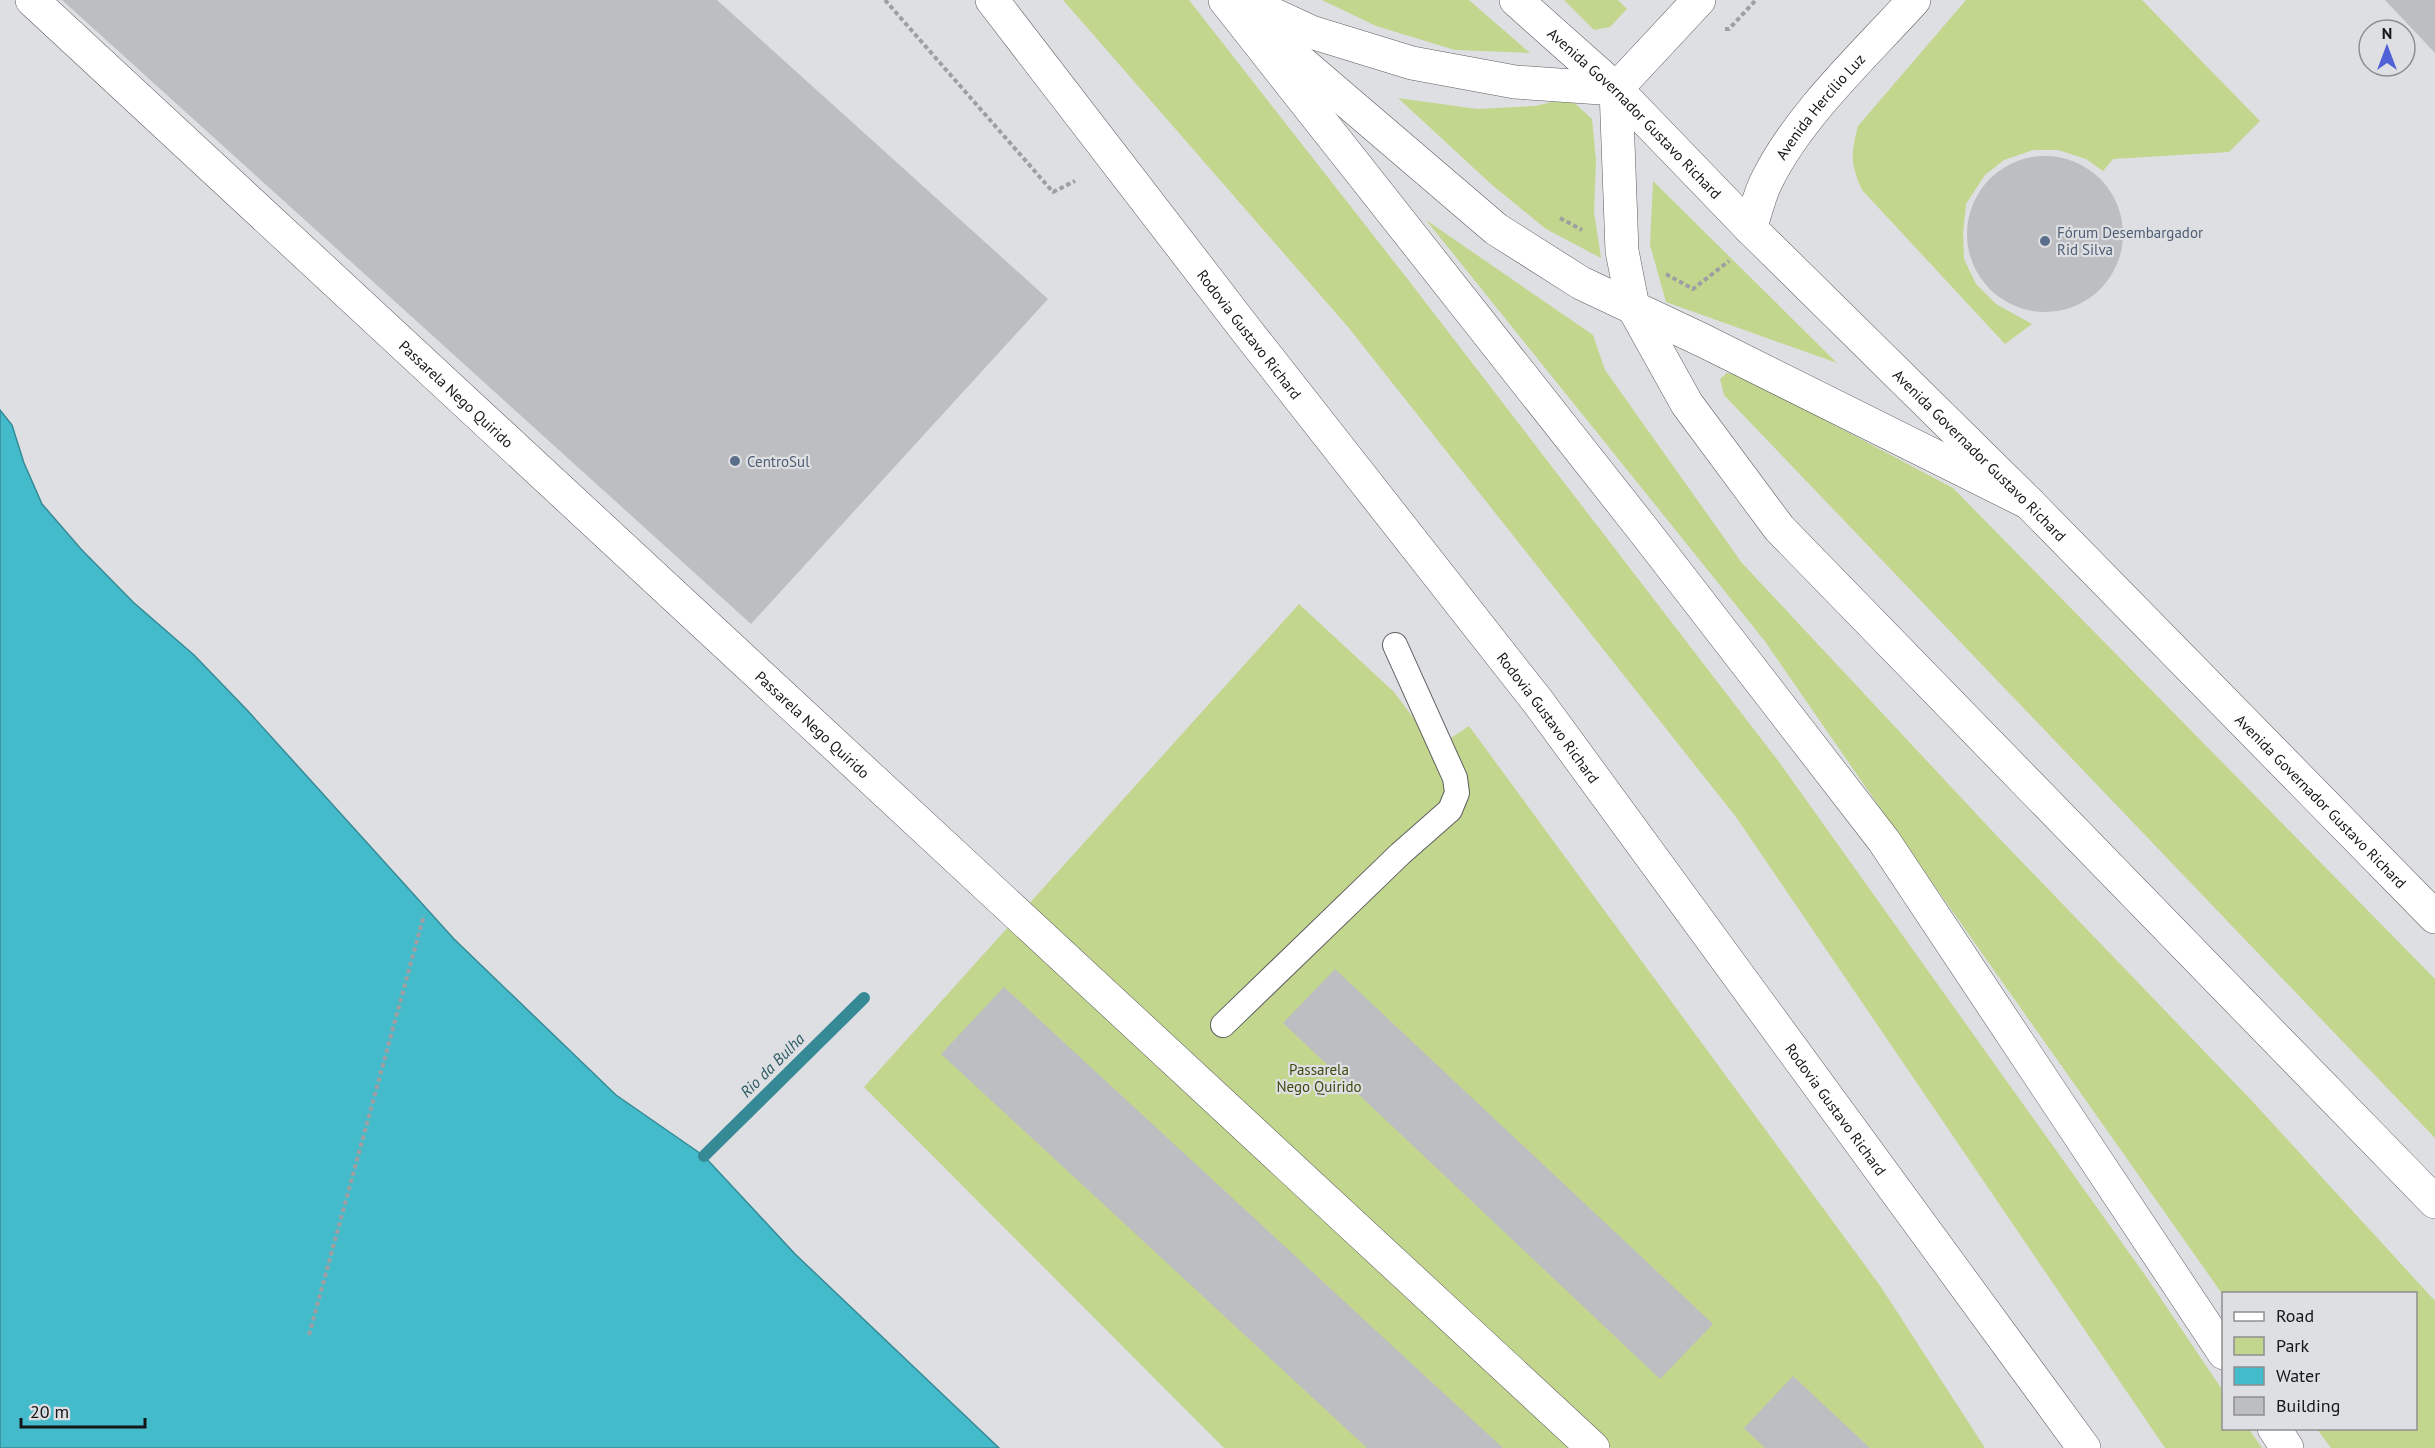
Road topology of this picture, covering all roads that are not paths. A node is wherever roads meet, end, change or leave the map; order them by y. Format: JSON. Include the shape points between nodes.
{"nodes":[{"id":1,"x":32,"y":0,"type":"edge"},
{"id":2,"x":992,"y":0,"type":"edge"},
{"id":3,"x":1227,"y":0,"type":"edge"},
{"id":4,"x":1242,"y":0,"type":"edge"},
{"id":5,"x":1516,"y":0,"type":"edge"},
{"id":6,"x":1699,"y":0,"type":"edge"},
{"id":7,"x":1914,"y":0,"type":"edge"},
{"id":8,"x":1616,"y":89,"type":"junction"},
{"id":9,"x":1755,"y":232,"type":"junction"},
{"id":10,"x":1633,"y":307,"type":"junction"},
{"id":11,"x":2029,"y":503,"type":"junction"},
{"id":12,"x":1395,"y":645,"type":"dead end"},
{"id":13,"x":2435,"y":917,"type":"edge"},
{"id":14,"x":1223,"y":1025,"type":"dead end"},
{"id":15,"x":2435,"y":1202,"type":"edge"},
{"id":16,"x":2222,"y":1351,"type":"edge"},
{"id":17,"x":2275,"y":1430,"type":"edge"},
{"id":18,"x":1593,"y":1448,"type":"edge"},
{"id":19,"x":2084,"y":1448,"type":"edge"},
{"id":20,"x":2287,"y":1448,"type":"edge"}],
"edges":[{"from":1,"to":18,"type":"main road","name":"Passarela Nego Quirido"},
{"from":2,"to":19,"type":"main road","name":"Rodovia Gustavo Richard","via":[[1539,703]]},
{"from":3,"to":10,"type":"main road","via":[[1496,229],[1581,283]]},
{"from":3,"to":16,"type":"main road","via":[[1884,841]]},
{"from":4,"to":8,"type":"main road","via":[[1311,32],[1412,63],[1515,82]]},
{"from":5,"to":8,"type":"main road","name":"Avenida Governador Gustavo Richard"},
{"from":6,"to":8,"type":"main road"},
{"from":7,"to":9,"type":"main road","name":"Avenida Hercílio Luz","via":[[1813,111],[1788,145],[1766,181]]},
{"from":8,"to":9,"type":"main road","name":"Avenida Governador Gustavo Richard"},
{"from":8,"to":10,"type":"main road","via":[[1622,251]]},
{"from":9,"to":11,"type":"main road","name":"Avenida Governador Gustavo Richard"},
{"from":10,"to":11,"type":"main road"},
{"from":10,"to":15,"type":"main road","via":[[1687,404],[1779,528]]},
{"from":11,"to":13,"type":"main road","name":"Avenida Governador Gustavo Richard"},
{"from":12,"to":14,"type":"lane","via":[[1455,778],[1456,793],[1450,810]]},
{"from":17,"to":20,"type":"main road"}]}
